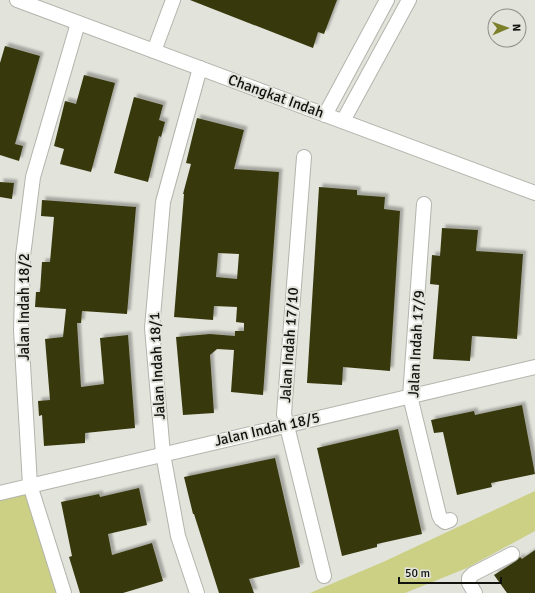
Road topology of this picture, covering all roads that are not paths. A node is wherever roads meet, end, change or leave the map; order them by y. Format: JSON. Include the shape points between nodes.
{"nodes":[{"id":1,"x":17,"y":0,"type":"edge"},
{"id":2,"x":387,"y":0,"type":"edge"},
{"id":3,"x":409,"y":0,"type":"edge"},
{"id":4,"x":168,"y":1,"type":"edge"},
{"id":5,"x":78,"y":22,"type":"junction"},
{"id":6,"x":154,"y":51,"type":"junction"},
{"id":7,"x":200,"y":68,"type":"junction"},
{"id":8,"x":326,"y":115,"type":"junction"},
{"id":9,"x":343,"y":121,"type":"junction"},
{"id":10,"x":304,"y":157,"type":"dead end"},
{"id":11,"x":535,"y":193,"type":"edge"},
{"id":12,"x":424,"y":204,"type":"dead end"},
{"id":13,"x":535,"y":367,"type":"edge"},
{"id":14,"x":410,"y":396,"type":"junction"},
{"id":15,"x":288,"y":425,"type":"junction"},
{"id":16,"x":163,"y":454,"type":"junction"},
{"id":17,"x":30,"y":485,"type":"junction"},
{"id":18,"x":0,"y":492,"type":"edge"},
{"id":19,"x":450,"y":520,"type":"dead end"},
{"id":20,"x":512,"y":554,"type":"dead end"},
{"id":21,"x":324,"y":576,"type":"dead end"},
{"id":22,"x":64,"y":593,"type":"edge"},
{"id":23,"x":197,"y":593,"type":"edge"},
{"id":24,"x":475,"y":593,"type":"edge"}],
"edges":[{"from":1,"to":5,"type":"street","name":"Changkat Indah"},
{"from":2,"to":8,"type":"street"},
{"from":3,"to":9,"type":"street"},
{"from":4,"to":6,"type":"street"},
{"from":5,"to":6,"type":"street","name":"Changkat Indah"},
{"from":5,"to":17,"type":"street","name":"Jalan Indah 18/2","via":[[33,177],[23,256],[21,330]]},
{"from":6,"to":7,"type":"street","name":"Changkat Indah"},
{"from":7,"to":8,"type":"street","name":"Changkat Indah"},
{"from":7,"to":16,"type":"street","name":"Jalan Indah 18/1","via":[[163,202],[152,328]]},
{"from":8,"to":9,"type":"street","name":"Changkat Indah"},
{"from":9,"to":11,"type":"street","name":"Changkat Indah"},
{"from":10,"to":15,"type":"street","name":"Jalan Indah 17/10","via":[[284,414]]},
{"from":12,"to":14,"type":"street","name":"Jalan Indah 17/9"},
{"from":13,"to":14,"type":"street","name":"Jalan Indah 18/5"},
{"from":14,"to":15,"type":"street","name":"Jalan Indah 18/5"},
{"from":14,"to":19,"type":"street","name":"Jalan Indah 17/9","via":[[439,515],[445,522]]},
{"from":15,"to":16,"type":"street","name":"Jalan Indah 18/5"},
{"from":15,"to":21,"type":"street","name":"Jalan Indah 17/10"},
{"from":16,"to":17,"type":"street","name":"Jalan Indah 18/5"},
{"from":16,"to":23,"type":"street","name":"Jalan Indah 18/1","via":[[178,536]]},
{"from":17,"to":18,"type":"street","name":"Jalan Indah 18/5"},
{"from":17,"to":22,"type":"street","name":"Jalan Indah 18/2"},
{"from":20,"to":24,"type":"street","via":[[469,578]]}]}
